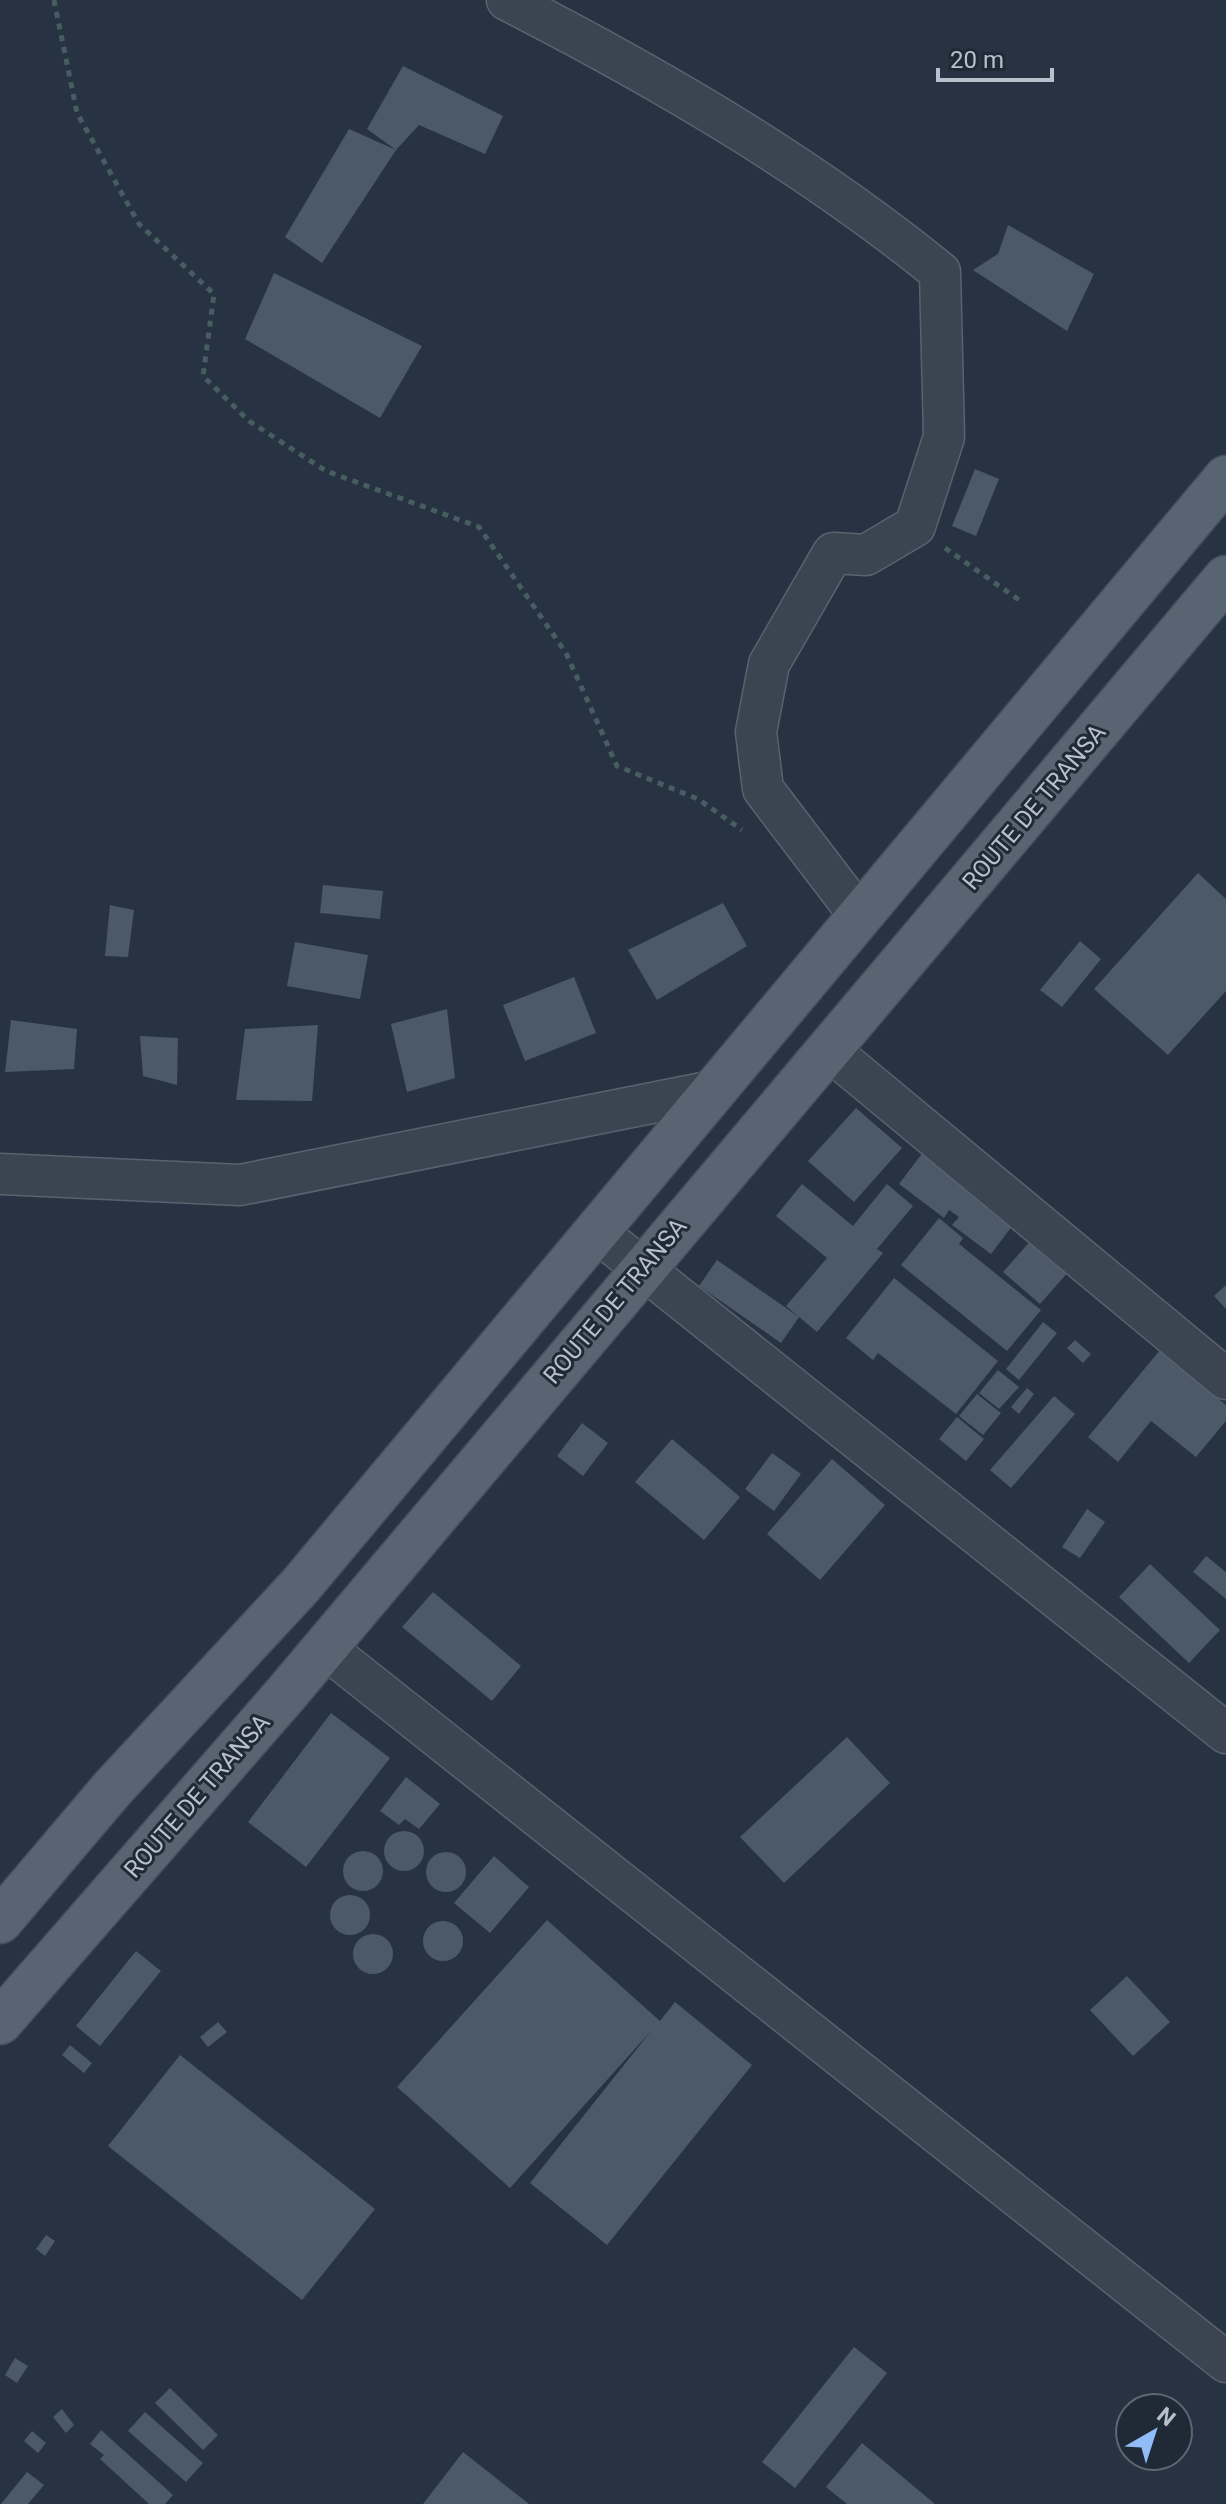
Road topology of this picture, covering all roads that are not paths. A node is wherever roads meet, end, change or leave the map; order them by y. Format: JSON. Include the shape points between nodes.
{"nodes":[{"id":1,"x":507,"y":0,"type":"edge"},
{"id":2,"x":1226,"y":478,"type":"edge"},
{"id":3,"x":1226,"y":578,"type":"edge"},
{"id":4,"x":859,"y":915,"type":"junction"},
{"id":5,"x":829,"y":1050,"type":"junction"},
{"id":6,"x":712,"y":1091,"type":"junction"},
{"id":7,"x":0,"y":1174,"type":"edge"},
{"id":8,"x":597,"y":1232,"type":"junction"},
{"id":9,"x":643,"y":1267,"type":"junction"},
{"id":10,"x":1226,"y":1379,"type":"edge"},
{"id":11,"x":325,"y":1648,"type":"junction"},
{"id":12,"x":1226,"y":1733,"type":"edge"},
{"id":13,"x":0,"y":1921,"type":"edge"},
{"id":14,"x":0,"y":2022,"type":"edge"},
{"id":15,"x":1226,"y":2362,"type":"edge"}],
"edges":[{"from":1,"to":4,"type":"street","via":[[627,61],[864,211],[940,272],[944,437],[915,526],[866,555],[833,553],[769,664],[756,732],[763,789]]},
{"from":2,"to":4,"type":"main road"},
{"from":3,"to":5,"type":"main road","name":"ROUTE DE TRANSA"},
{"from":4,"to":6,"type":"main road"},
{"from":5,"to":9,"type":"main road","name":"ROUTE DE TRANSA"},
{"from":5,"to":10,"type":"street"},
{"from":6,"to":7,"type":"street","via":[[240,1185]]},
{"from":6,"to":8,"type":"main road"},
{"from":8,"to":9,"type":"street"},
{"from":8,"to":13,"type":"main road","via":[[301,1585],[112,1789]]},
{"from":9,"to":11,"type":"main road","name":"ROUTE DE TRANSA"},
{"from":9,"to":12,"type":"street"},
{"from":11,"to":14,"type":"main road","name":"ROUTE DE TRANSA"},
{"from":11,"to":15,"type":"street"}]}
